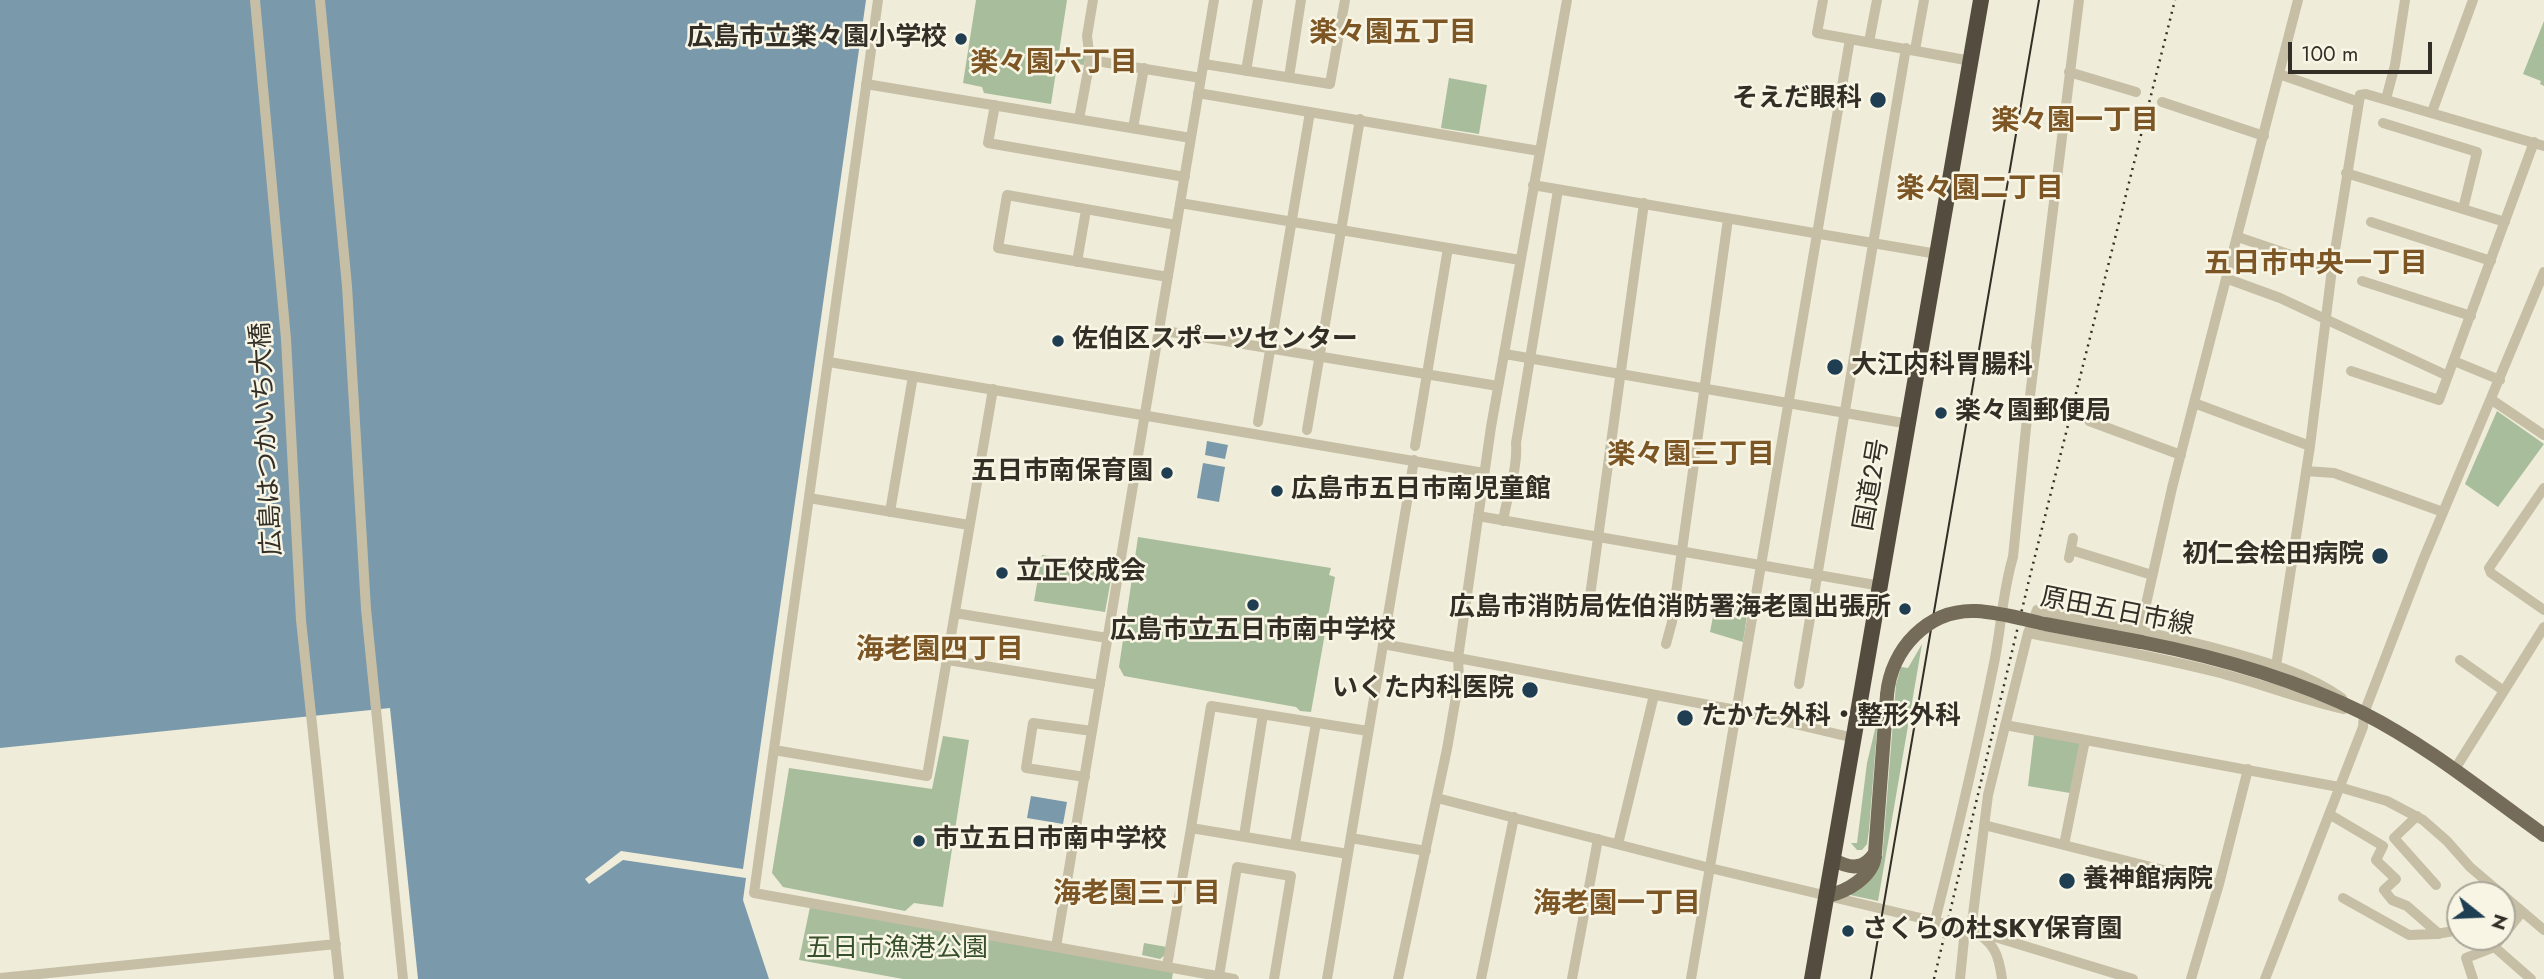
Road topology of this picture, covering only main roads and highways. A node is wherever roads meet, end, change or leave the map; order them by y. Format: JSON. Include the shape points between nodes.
{"nodes":[{"id":1,"x":1981,"y":0,"type":"edge"},
{"id":2,"x":2542,"y":830,"type":"edge"},
{"id":3,"x":1877,"y":846,"type":"junction"},
{"id":4,"x":1834,"y":860,"type":"junction"},
{"id":5,"x":1828,"y":896,"type":"junction"},
{"id":6,"x":1812,"y":979,"type":"edge"}],
"edges":[{"from":1,"to":4,"type":"highway","name":"国道2号"},
{"from":2,"to":3,"type":"main road","name":"原田五日市線","bridge":true,"via":[[2364,713],[2261,671],[2140,637],[1962,612],[1919,630],[1905,645],[1891,674]]},
{"from":3,"to":4,"type":"main road","via":[[1870,860],[1857,867]]},
{"from":3,"to":5,"type":"main road","name":"原田五日市線","via":[[1866,876]]},
{"from":4,"to":5,"type":"highway","name":"国道2号"},
{"from":5,"to":6,"type":"highway","name":"国道2号"}]}
